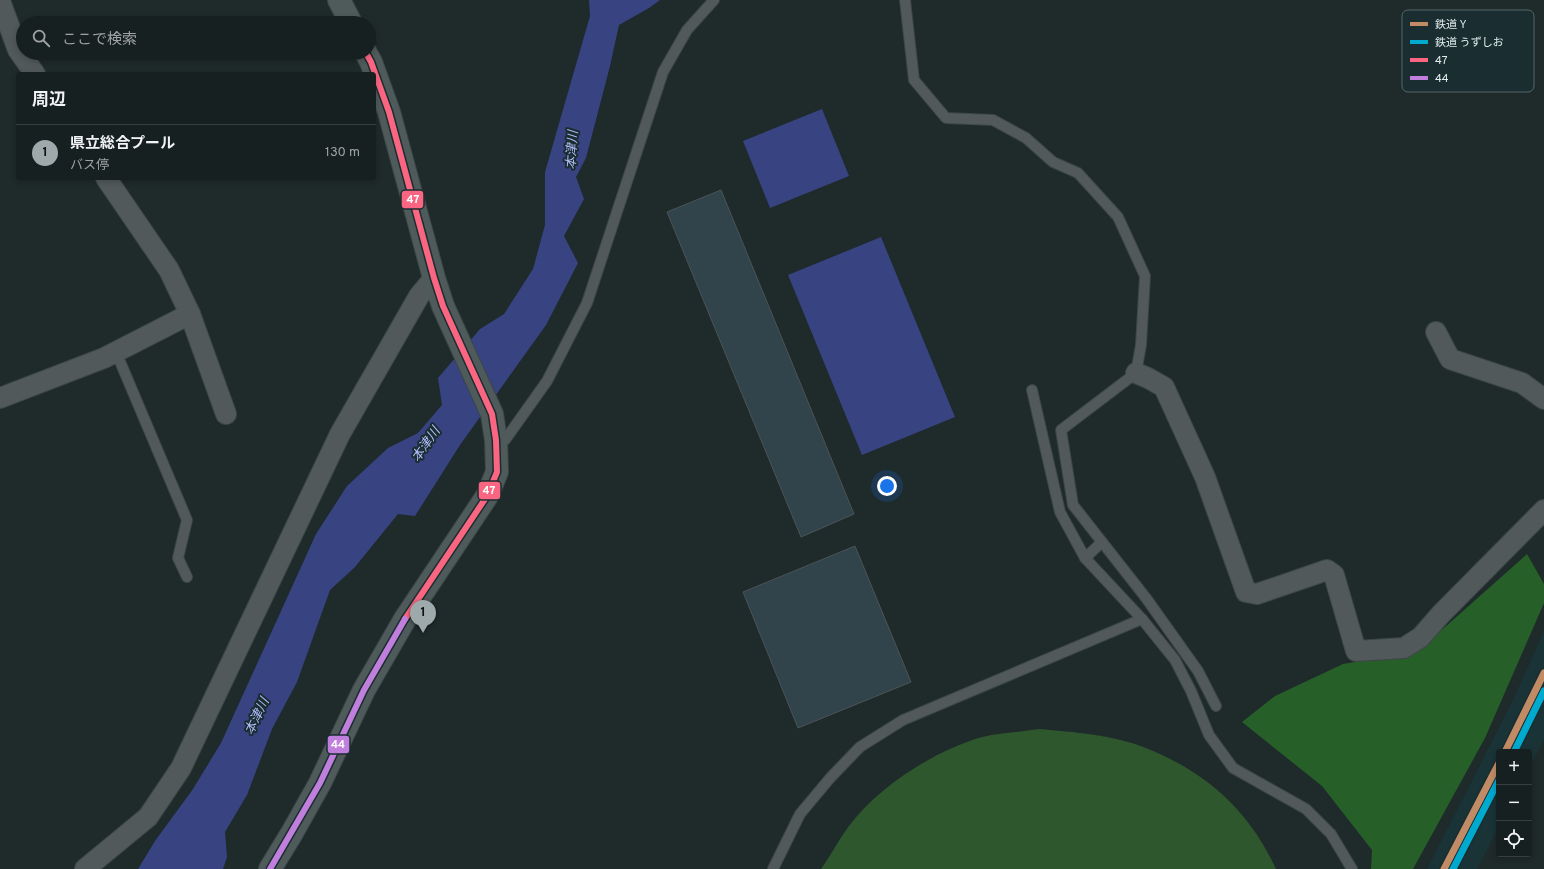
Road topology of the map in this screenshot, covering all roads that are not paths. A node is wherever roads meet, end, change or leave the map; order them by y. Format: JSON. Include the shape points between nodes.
{"nodes":[{"id":1,"x":339,"y":0,"type":"edge"},
{"id":2,"x":714,"y":0,"type":"edge"},
{"id":3,"x":905,"y":0,"type":"edge"},
{"id":4,"x":0,"y":1,"type":"edge"},
{"id":5,"x":347,"y":16,"type":"edge"},
{"id":6,"x":16,"y":45,"type":"edge"},
{"id":7,"x":25,"y":60,"type":"edge"},
{"id":8,"x":370,"y":60,"type":"edge"},
{"id":9,"x":34,"y":72,"type":"edge"},
{"id":10,"x":375,"y":72,"type":"edge"},
{"id":11,"x":376,"y":76,"type":"edge"},
{"id":12,"x":107,"y":180,"type":"edge"},
{"id":13,"x":434,"y":278,"type":"junction"},
{"id":14,"x":190,"y":314,"type":"junction"},
{"id":15,"x":1436,"y":332,"type":"dead end"},
{"id":16,"x":116,"y":352,"type":"junction"},
{"id":17,"x":1136,"y":373,"type":"junction"},
{"id":18,"x":1032,"y":390,"type":"dead end"},
{"id":19,"x":0,"y":398,"type":"edge"},
{"id":20,"x":1544,"y":399,"type":"edge"},
{"id":21,"x":226,"y":414,"type":"dead end"},
{"id":22,"x":505,"y":440,"type":"dead end"},
{"id":23,"x":1544,"y":510,"type":"edge"},
{"id":24,"x":1102,"y":542,"type":"junction"},
{"id":25,"x":1086,"y":558,"type":"junction"},
{"id":26,"x":187,"y":577,"type":"dead end"},
{"id":27,"x":1142,"y":619,"type":"junction"},
{"id":28,"x":1216,"y":706,"type":"dead end"},
{"id":29,"x":85,"y":869,"type":"edge"},
{"id":30,"x":270,"y":869,"type":"edge"},
{"id":31,"x":773,"y":869,"type":"edge"},
{"id":32,"x":1352,"y":869,"type":"edge"}],
"edges":[{"from":1,"to":5,"type":"street"},
{"from":2,"to":22,"type":"lane","via":[[687,30],[663,72],[587,302],[547,381]]},
{"from":3,"to":17,"type":"lane","via":[[914,80],[946,118],[993,120],[1026,138],[1053,162],[1078,173],[1118,217],[1145,276],[1141,345]]},
{"from":4,"to":6,"type":"street"},
{"from":7,"to":9,"type":"street"},
{"from":8,"to":10,"type":"street"},
{"from":11,"to":13,"type":"street","via":[[389,112]]},
{"from":12,"to":14,"type":"street","via":[[169,270]]},
{"from":13,"to":29,"type":"street","via":[[419,296],[340,434],[181,768],[148,817]]},
{"from":13,"to":30,"type":"street","via":[[443,306],[492,414],[497,472],[487,496],[405,620],[364,690],[320,783]]},
{"from":14,"to":16,"type":"street"},
{"from":14,"to":21,"type":"street"},
{"from":15,"to":20,"type":"street","via":[[1450,359],[1522,383]]},
{"from":16,"to":19,"type":"street"},
{"from":16,"to":26,"type":"lane","via":[[188,520],[178,558]]},
{"from":17,"to":23,"type":"street","via":[[1164,387],[1205,477],[1246,592],[1257,594],[1327,570],[1334,575],[1356,651],[1404,648],[1421,637]]},
{"from":17,"to":24,"type":"lane","via":[[1060,430],[1073,505]]},
{"from":18,"to":25,"type":"lane","via":[[1060,512]]},
{"from":24,"to":25,"type":"lane"},
{"from":24,"to":28,"type":"lane","via":[[1198,671]]},
{"from":25,"to":27,"type":"lane"},
{"from":27,"to":31,"type":"lane","via":[[903,720],[860,748],[800,814]]},
{"from":27,"to":32,"type":"lane","via":[[1175,660],[1209,736],[1234,768],[1306,809],[1331,834]]}]}
